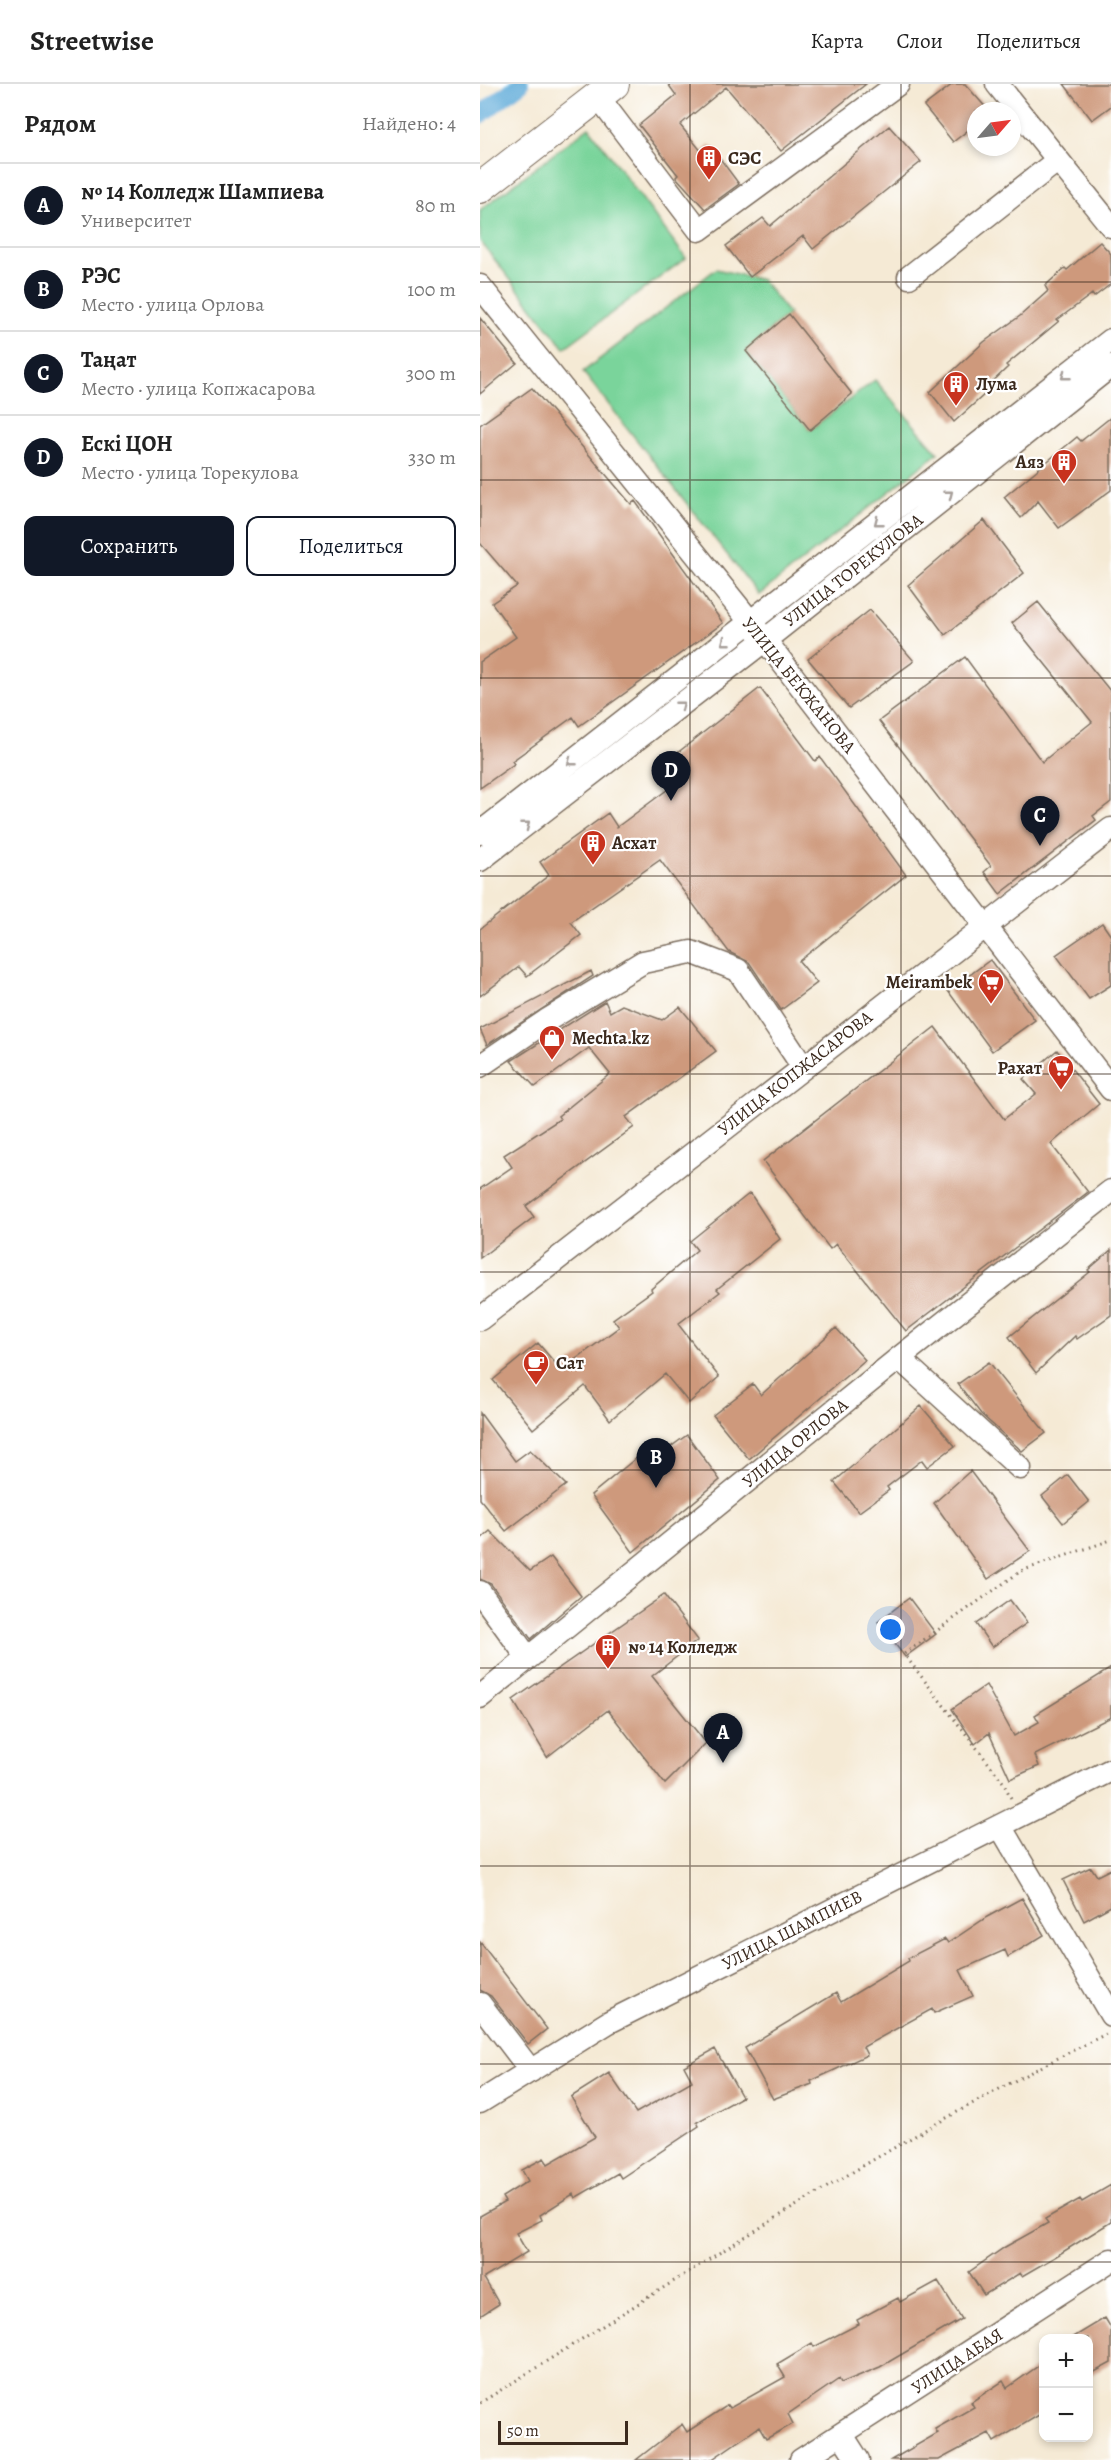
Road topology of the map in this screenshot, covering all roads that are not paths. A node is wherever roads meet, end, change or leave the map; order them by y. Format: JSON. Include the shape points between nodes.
{"nodes":[{"id":1,"x":898,"y":84,"type":"edge"},
{"id":2,"x":997,"y":84,"type":"edge"},
{"id":3,"x":606,"y":90,"type":"edge"},
{"id":4,"x":1058,"y":160,"type":"junction"},
{"id":5,"x":480,"y":188,"type":"edge"},
{"id":6,"x":1111,"y":226,"type":"edge"},
{"id":7,"x":909,"y":278,"type":"dead end"},
{"id":8,"x":480,"y":286,"type":"edge"},
{"id":9,"x":1111,"y":340,"type":"edge"},
{"id":10,"x":1111,"y":366,"type":"edge"},
{"id":11,"x":749,"y":623,"type":"junction"},
{"id":12,"x":765,"y":640,"type":"junction"},
{"id":13,"x":1111,"y":829,"type":"edge"},
{"id":14,"x":480,"y":833,"type":"edge"},
{"id":15,"x":480,"y":860,"type":"edge"},
{"id":16,"x":987,"y":926,"type":"junction"},
{"id":17,"x":480,"y":1066,"type":"edge"},
{"id":18,"x":802,"y":1066,"type":"junction"},
{"id":19,"x":1111,"y":1089,"type":"edge"},
{"id":20,"x":1111,"y":1191,"type":"edge"},
{"id":21,"x":480,"y":1319,"type":"edge"},
{"id":22,"x":899,"y":1358,"type":"junction"},
{"id":23,"x":1020,"y":1468,"type":"dead end"},
{"id":24,"x":480,"y":1592,"type":"edge"},
{"id":25,"x":528,"y":1658,"type":"junction"},
{"id":26,"x":480,"y":1697,"type":"edge"},
{"id":27,"x":1111,"y":1770,"type":"edge"},
{"id":28,"x":1010,"y":1821,"type":"junction"},
{"id":29,"x":480,"y":2004,"type":"edge"},
{"id":30,"x":1111,"y":2015,"type":"edge"},
{"id":31,"x":531,"y":2071,"type":"junction"},
{"id":32,"x":480,"y":2102,"type":"edge"},
{"id":33,"x":1111,"y":2260,"type":"edge"},
{"id":34,"x":842,"y":2435,"type":"junction"},
{"id":35,"x":801,"y":2460,"type":"edge"},
{"id":36,"x":858,"y":2460,"type":"edge"}],
"edges":[{"from":1,"to":3,"type":"street","via":[[699,230]]},
{"from":2,"to":4,"type":"street"},
{"from":3,"to":5,"type":"main road"},
{"from":4,"to":6,"type":"street"},
{"from":4,"to":7,"type":"street"},
{"from":8,"to":11,"type":"street","name":"УЛИЦА БЕКЖАНОВА"},
{"from":9,"to":11,"type":"street","name":"УЛИЦА ТОРЕКУЛОВА","one_way":true},
{"from":12,"to":10,"type":"street","name":"УЛИЦА ТОРЕКУЛОВА","one_way":true},
{"from":11,"to":12,"type":"street","name":"УЛИЦА БЕКЖАНОВА"},
{"from":11,"to":14,"type":"street","name":"УЛИЦА ТОРЕКУЛОВА","one_way":true},
{"from":15,"to":12,"type":"street","name":"УЛИЦА ТОРЕКУЛОВА","one_way":true},
{"from":12,"to":16,"type":"street","name":"УЛИЦА БЕКЖАНОВА"},
{"from":13,"to":16,"type":"street","name":"УЛИЦА КОПЖАСАРОВА"},
{"from":16,"to":18,"type":"street","name":"УЛИЦА КОПЖАСАРОВА"},
{"from":16,"to":19,"type":"street","name":"УЛИЦА БЕКЖАНОВА"},
{"from":17,"to":18,"type":"street","via":[[643,962],[691,952],[738,970]]},
{"from":18,"to":21,"type":"street","name":"УЛИЦА КОПЖАСАРОВА"},
{"from":20,"to":22,"type":"street","name":"УЛИЦА ОРЛОВА"},
{"from":22,"to":23,"type":"street"},
{"from":22,"to":25,"type":"street","name":"УЛИЦА ОРЛОВА"},
{"from":24,"to":25,"type":"street"},
{"from":25,"to":26,"type":"street","name":"УЛИЦА ОРЛОВА"},
{"from":27,"to":28,"type":"street","name":"УЛИЦА ШАМПИЕВ"},
{"from":28,"to":30,"type":"street"},
{"from":28,"to":31,"type":"street","name":"УЛИЦА ШАМПИЕВ","via":[[609,2022]]},
{"from":29,"to":31,"type":"street"},
{"from":31,"to":32,"type":"street","name":"УЛИЦА ШАМПИЕВ"},
{"from":33,"to":34,"type":"street","name":"УЛИЦА АБАЯ"},
{"from":34,"to":35,"type":"street","name":"УЛИЦА АБАЯ"},
{"from":34,"to":36,"type":"street"}]}
